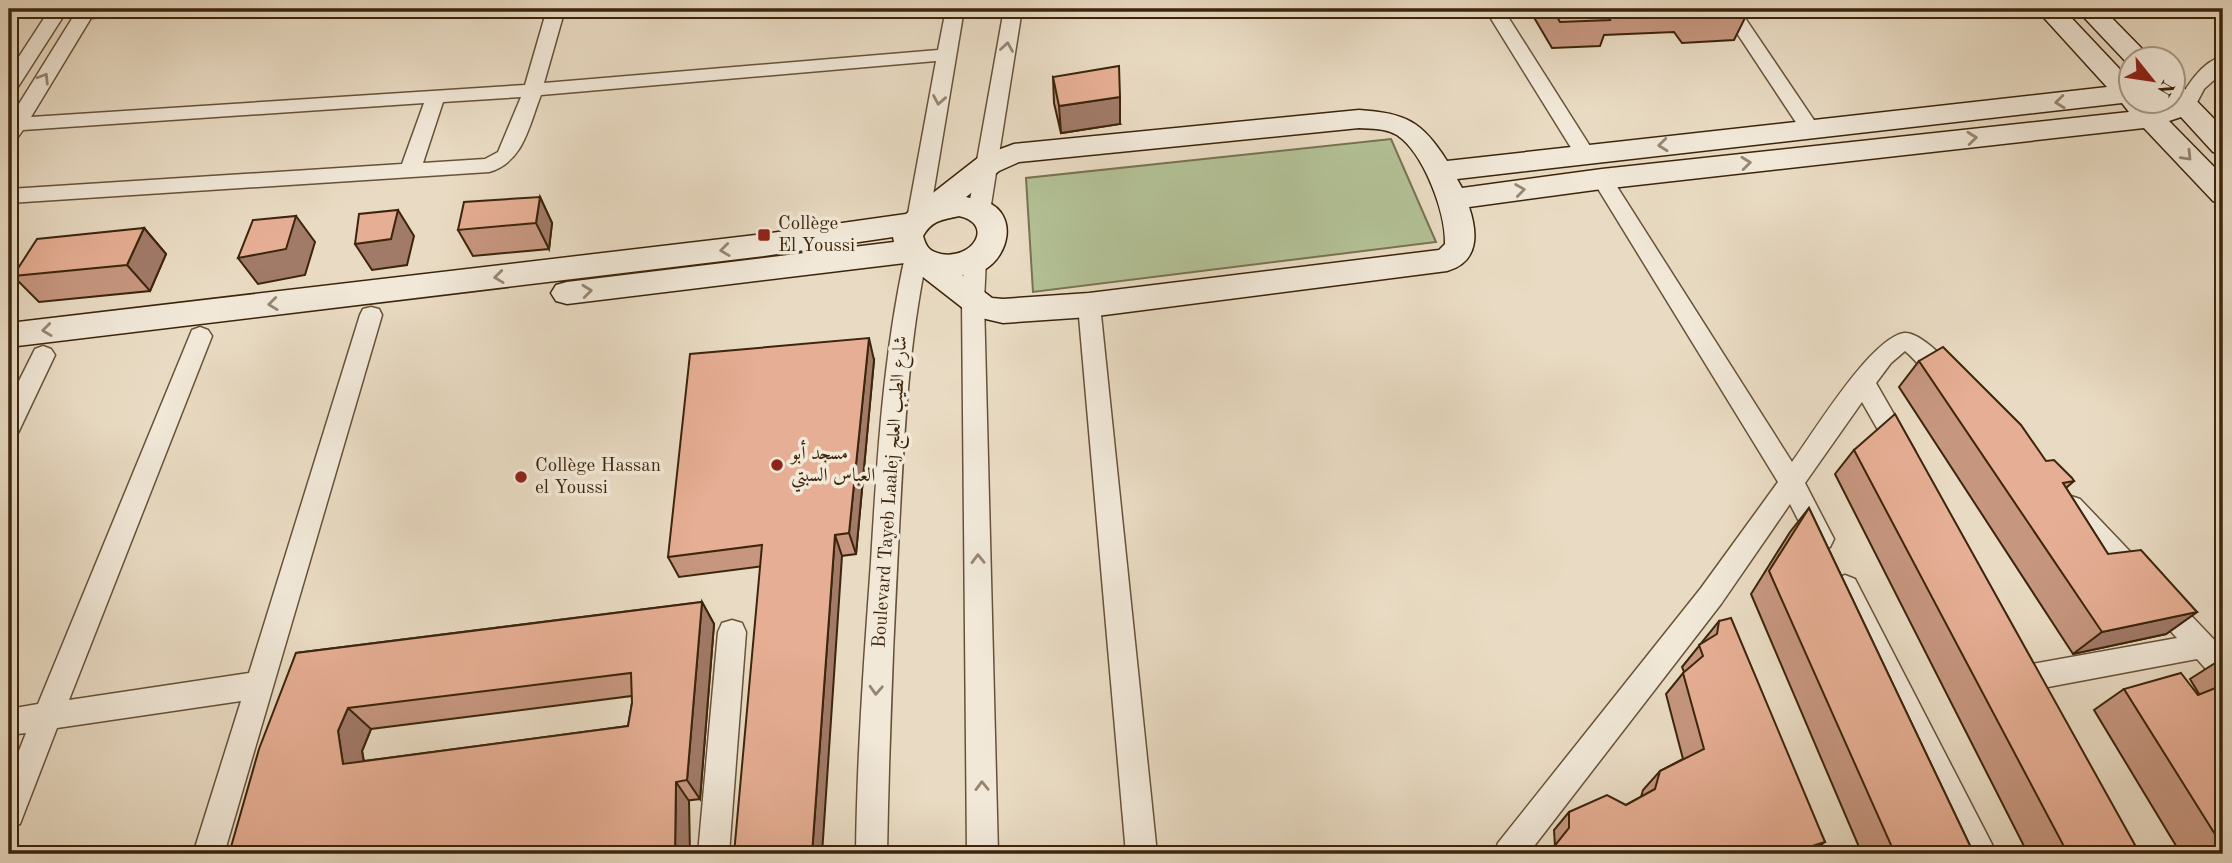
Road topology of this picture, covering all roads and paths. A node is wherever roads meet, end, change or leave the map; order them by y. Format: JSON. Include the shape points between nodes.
{"nodes":[{"id":1,"x":59,"y":9,"type":"edge"},
{"id":2,"x":137,"y":9,"type":"edge"},
{"id":3,"x":556,"y":9,"type":"edge"},
{"id":4,"x":955,"y":9,"type":"edge"},
{"id":5,"x":1013,"y":9,"type":"edge"},
{"id":6,"x":1494,"y":9,"type":"edge"},
{"id":7,"x":1730,"y":9,"type":"edge"},
{"id":8,"x":2049,"y":9,"type":"edge"},
{"id":9,"x":2089,"y":9,"type":"edge"},
{"id":10,"x":86,"y":11,"type":"edge"},
{"id":11,"x":35,"y":45,"type":"junction"},
{"id":12,"x":2126,"y":46,"type":"edge"},
{"id":13,"x":9,"y":50,"type":"edge"},
{"id":14,"x":947,"y":55,"type":"junction"},
{"id":15,"x":2223,"y":62,"type":"edge"},
{"id":16,"x":12,"y":76,"type":"edge"},
{"id":17,"x":2116,"y":80,"type":"edge"},
{"id":18,"x":533,"y":90,"type":"junction"},
{"id":19,"x":2186,"y":90,"type":"edge"},
{"id":20,"x":436,"y":95,"type":"junction"},
{"id":21,"x":2186,"y":98,"type":"edge"},
{"id":22,"x":2116,"y":102,"type":"edge"},
{"id":23,"x":2116,"y":103,"type":"edge"},
{"id":24,"x":2150,"y":116,"type":"edge"},
{"id":25,"x":1810,"y":129,"type":"junction"},
{"id":26,"x":12,"y":130,"type":"edge"},
{"id":27,"x":2223,"y":145,"type":"edge"},
{"id":28,"x":1585,"y":154,"type":"junction"},
{"id":29,"x":989,"y":164,"type":"junction"},
{"id":30,"x":411,"y":169,"type":"junction"},
{"id":31,"x":1602,"y":179,"type":"junction"},
{"id":32,"x":1446,"y":185,"type":"junction"},
{"id":33,"x":2223,"y":194,"type":"edge"},
{"id":34,"x":9,"y":196,"type":"edge"},
{"id":35,"x":979,"y":211,"type":"junction"},
{"id":36,"x":918,"y":237,"type":"junction"},
{"id":37,"x":975,"y":260,"type":"junction"},
{"id":38,"x":973,"y":301,"type":"junction"},
{"id":39,"x":1090,"y":305,"type":"junction"},
{"id":40,"x":371,"y":315,"type":"junction"},
{"id":41,"x":9,"y":335,"type":"edge"},
{"id":42,"x":200,"y":336,"type":"junction"},
{"id":43,"x":43,"y":355,"type":"junction"},
{"id":44,"x":9,"y":360,"type":"edge"},
{"id":45,"x":1863,"y":382,"type":"junction"},
{"id":46,"x":1964,"y":394,"type":"edge"},
{"id":47,"x":9,"y":426,"type":"edge"},
{"id":48,"x":1917,"y":476,"type":"edge"},
{"id":49,"x":1793,"y":484,"type":"junction"},
{"id":50,"x":2049,"y":485,"type":"edge"},
{"id":51,"x":732,"y":632,"type":"dead end"},
{"id":52,"x":2202,"y":646,"type":"junction"},
{"id":53,"x":2223,"y":668,"type":"edge"},
{"id":54,"x":2032,"y":677,"type":"edge"},
{"id":55,"x":259,"y":685,"type":"junction"},
{"id":56,"x":47,"y":717,"type":"junction"},
{"id":57,"x":9,"y":722,"type":"edge"},
{"id":58,"x":9,"y":813,"type":"edge"},
{"id":59,"x":209,"y":854,"type":"edge"},
{"id":60,"x":713,"y":854,"type":"edge"},
{"id":61,"x":871,"y":854,"type":"edge"},
{"id":62,"x":983,"y":854,"type":"edge"},
{"id":63,"x":1142,"y":854,"type":"edge"},
{"id":64,"x":1509,"y":854,"type":"edge"},
{"id":65,"x":1982,"y":854,"type":"edge"}],
"edges":[{"from":1,"to":11,"type":"street"},
{"from":2,"to":10,"type":"street"},
{"from":3,"to":18,"type":"street"},
{"from":4,"to":14,"type":"street","name":"Boulevard Tayeb Laalej شارع الطيب العلج"},
{"from":29,"to":5,"type":"street","one_way":true},
{"from":6,"to":28,"type":"street"},
{"from":7,"to":25,"type":"street"},
{"from":8,"to":17,"type":"street"},
{"from":9,"to":12,"type":"street"},
{"from":26,"to":10,"type":"street","one_way":true},
{"from":11,"to":13,"type":"street"},
{"from":11,"to":16,"type":"street"},
{"from":14,"to":18,"type":"street"},
{"from":14,"to":36,"type":"street","name":"Boulevard Tayeb Laalej شارع الطيب العلج","one_way":true},
{"from":15,"to":19,"type":"street"},
{"from":18,"to":20,"type":"street"},
{"from":18,"to":30,"type":"street","via":[[510,149],[498,163]]},
{"from":20,"to":26,"type":"street"},
{"from":20,"to":30,"type":"street"},
{"from":21,"to":27,"type":"street"},
{"from":22,"to":25,"type":"street","one_way":true},
{"from":31,"to":23,"type":"street","one_way":true},
{"from":24,"to":33,"type":"street","one_way":true},
{"from":25,"to":28,"type":"street","one_way":true},
{"from":28,"to":32,"type":"street"},
{"from":29,"to":32,"type":"street","via":[[1027,152],[1359,118],[1383,120],[1411,132]]},
{"from":29,"to":35,"type":"street"},
{"from":29,"to":36,"type":"street"},
{"from":30,"to":34,"type":"street"},
{"from":32,"to":31,"type":"street","one_way":true},
{"from":31,"to":49,"type":"street"},
{"from":32,"to":39,"type":"street","via":[[1461,240],[1457,252],[1447,260]]},
{"from":35,"to":36,"type":"street","via":[[955,206]]},
{"from":35,"to":37,"type":"street","via":[[994,226],[995,235],[993,245]]},
{"from":36,"to":37,"type":"street","via":[[948,267]]},
{"from":36,"to":38,"type":"street"},
{"from":40,"to":36,"type":"street","one_way":true,"via":[[760,272]]},
{"from":36,"to":41,"type":"street","one_way":true,"via":[[764,245]]},
{"from":36,"to":61,"type":"street","name":"Boulevard Tayeb Laalej شارع الطيب العلج","one_way":true,"via":[[893,415]]},
{"from":37,"to":38,"type":"street"},
{"from":38,"to":39,"type":"street","via":[[1003,311]]},
{"from":62,"to":38,"type":"street","one_way":true},
{"from":39,"to":63,"type":"street"},
{"from":40,"to":42,"type":"street"},
{"from":40,"to":55,"type":"street"},
{"from":42,"to":43,"type":"street"},
{"from":42,"to":56,"type":"street"},
{"from":43,"to":44,"type":"street"},
{"from":43,"to":47,"type":"street"},
{"from":45,"to":46,"type":"street","via":[[1891,348],[1907,341]]},
{"from":45,"to":48,"type":"street"},
{"from":45,"to":49,"type":"street"},
{"from":49,"to":64,"type":"street","via":[[1717,609]]},
{"from":49,"to":65,"type":"street"},
{"from":50,"to":52,"type":"street"},
{"from":51,"to":60,"type":"street"},
{"from":52,"to":53,"type":"street"},
{"from":52,"to":54,"type":"street"},
{"from":55,"to":56,"type":"street"},
{"from":55,"to":59,"type":"street"},
{"from":56,"to":57,"type":"street"},
{"from":56,"to":58,"type":"street"}]}
